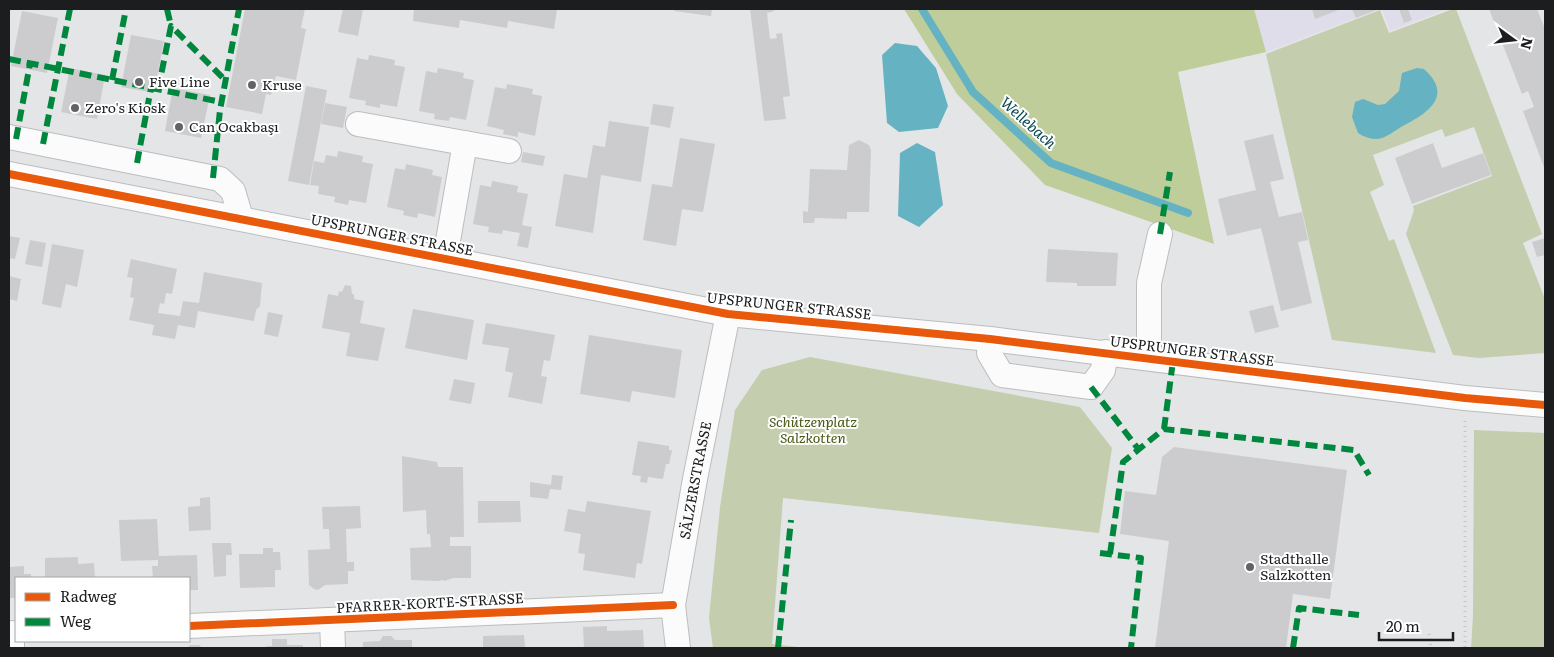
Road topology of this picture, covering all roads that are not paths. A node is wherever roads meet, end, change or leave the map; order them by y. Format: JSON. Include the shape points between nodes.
{"nodes":[{"id":1,"x":358,"y":124,"type":"dead end"},
{"id":2,"x":9,"y":137,"type":"edge"},
{"id":3,"x":465,"y":143,"type":"junction"},
{"id":4,"x":509,"y":151,"type":"dead end"},
{"id":5,"x":9,"y":174,"type":"edge"},
{"id":6,"x":242,"y":218,"type":"junction"},
{"id":7,"x":1160,"y":234,"type":"dead end"},
{"id":8,"x":445,"y":258,"type":"junction"},
{"id":9,"x":728,"y":314,"type":"junction"},
{"id":10,"x":990,"y":339,"type":"junction"},
{"id":11,"x":1106,"y":352,"type":"junction"},
{"id":12,"x":1149,"y":358,"type":"junction"},
{"id":13,"x":1545,"y":405,"type":"edge"},
{"id":14,"x":673,"y":605,"type":"junction"},
{"id":15,"x":332,"y":620,"type":"junction"},
{"id":16,"x":190,"y":626,"type":"edge"},
{"id":17,"x":333,"y":648,"type":"edge"},
{"id":18,"x":678,"y":648,"type":"edge"}],
"edges":[{"from":1,"to":3,"type":"street"},
{"from":2,"to":6,"type":"street","via":[[220,179],[233,191]]},
{"from":3,"to":4,"type":"street"},
{"from":3,"to":8,"type":"street","name":"UPSPRUNGER STRASSE"},
{"from":5,"to":6,"type":"street","name":"UPSPRUNGER STRASSE"},
{"from":6,"to":8,"type":"street","name":"UPSPRUNGER STRASSE"},
{"from":7,"to":12,"type":"street","via":[[1149,283]]},
{"from":8,"to":9,"type":"street","name":"UPSPRUNGER STRASSE"},
{"from":9,"to":10,"type":"street","name":"UPSPRUNGER STRASSE"},
{"from":9,"to":14,"type":"street","name":"SÄLZERSTRASSE"},
{"from":10,"to":11,"type":"street","name":"UPSPRUNGER STRASSE"},
{"from":10,"to":11,"type":"street","via":[[989,353],[1002,375],[1091,388],[1103,370]]},
{"from":11,"to":12,"type":"street","name":"UPSPRUNGER STRASSE"},
{"from":12,"to":13,"type":"street","name":"UPSPRUNGER STRASSE"},
{"from":14,"to":15,"type":"street","name":"PFARRER-KORTE-STRASSE"},
{"from":14,"to":18,"type":"street","name":"SÄLZERSTRASSE"},
{"from":15,"to":16,"type":"street","name":"PFARRER-KORTE-STRASSE"},
{"from":15,"to":17,"type":"street"}]}
